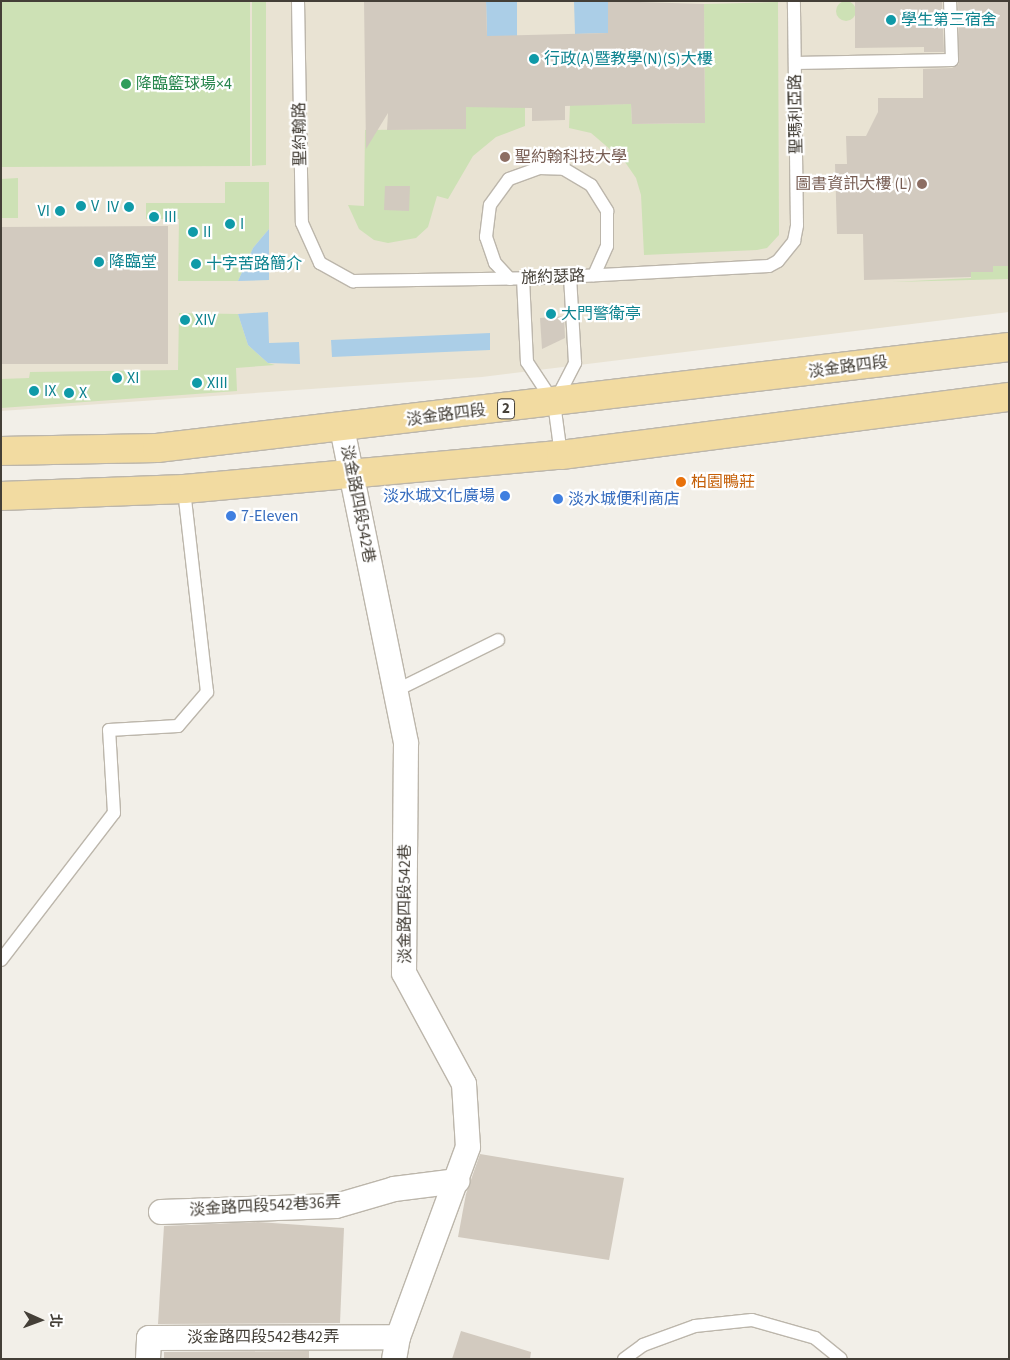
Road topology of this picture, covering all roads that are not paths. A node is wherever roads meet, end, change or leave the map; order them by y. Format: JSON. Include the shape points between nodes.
{"nodes":[{"id":1,"x":298,"y":1,"type":"edge"},
{"id":2,"x":794,"y":1,"type":"edge"},
{"id":3,"x":950,"y":1,"type":"edge"},
{"id":4,"x":795,"y":63,"type":"junction"},
{"id":5,"x":787,"y":254,"type":"joint"},
{"id":6,"x":320,"y":263,"type":"joint"},
{"id":7,"x":570,"y":276,"type":"junction"},
{"id":8,"x":594,"y":276,"type":"junction"},
{"id":9,"x":517,"y":278,"type":"junction"},
{"id":10,"x":1009,"y":347,"type":"edge"},
{"id":11,"x":1009,"y":397,"type":"edge"},
{"id":12,"x":554,"y":402,"type":"junction"},
{"id":13,"x":342,"y":428,"type":"junction"},
{"id":14,"x":1,"y":451,"type":"edge"},
{"id":15,"x":562,"y":455,"type":"junction"},
{"id":16,"x":352,"y":474,"type":"junction"},
{"id":17,"x":184,"y":489,"type":"junction"},
{"id":18,"x":1,"y":496,"type":"edge"},
{"id":19,"x":498,"y":640,"type":"dead end"},
{"id":20,"x":395,"y":691,"type":"junction"},
{"id":21,"x":1,"y":960,"type":"edge"},
{"id":22,"x":457,"y":1181,"type":"junction"},
{"id":23,"x":161,"y":1212,"type":"dead end"},
{"id":24,"x":396,"y":1348,"type":"edge"},
{"id":25,"x":148,"y":1359,"type":"edge"},
{"id":26,"x":624,"y":1359,"type":"edge"},
{"id":27,"x":841,"y":1359,"type":"edge"}],
"edges":[{"from":1,"to":6,"type":"lane","name":"聖約翰路","via":[[302,223]]},
{"from":2,"to":4,"type":"lane","name":"聖瑪利亞路"},
{"from":3,"to":4,"type":"lane","via":[[952,60]]},
{"from":4,"to":5,"type":"lane","name":"聖瑪利亞路","via":[[797,225]]},
{"from":5,"to":8,"type":"lane","name":"施約瑟路","via":[[769,266]]},
{"from":6,"to":9,"type":"lane","name":"施約瑟路","via":[[353,281]]},
{"from":7,"to":8,"type":"lane","name":"施約瑟路"},
{"from":7,"to":9,"type":"lane","name":"施約瑟路"},
{"from":7,"to":12,"type":"lane","via":[[575,363]]},
{"from":8,"to":9,"type":"lane","via":[[607,246],[607,211],[591,185],[564,169],[539,168],[509,179],[490,204],[486,237],[495,263]]},
{"from":9,"to":12,"type":"lane","via":[[527,362]]},
{"from":10,"to":12,"type":"main road","name":"淡金路四段","number":"2"},
{"from":11,"to":15,"type":"main road"},
{"from":12,"to":13,"type":"main road","name":"淡金路四段","number":"2"},
{"from":12,"to":15,"type":"lane"},
{"from":13,"to":14,"type":"main road","name":"淡金路四段","number":"2","via":[[156,448]]},
{"from":13,"to":16,"type":"street","name":"淡金路四段542巷"},
{"from":15,"to":16,"type":"main road"},
{"from":16,"to":17,"type":"main road"},
{"from":16,"to":20,"type":"street","name":"淡金路四段542巷"},
{"from":17,"to":18,"type":"main road"},
{"from":17,"to":21,"type":"lane","via":[[207,692],[178,726],[109,730],[114,813]]},
{"from":19,"to":20,"type":"lane"},
{"from":20,"to":22,"type":"street","name":"淡金路四段542巷","via":[[406,742],[404,973],[464,1084],[468,1147]]},
{"from":22,"to":23,"type":"street","name":"淡金路四段542巷36弄","via":[[394,1188],[336,1206]]},
{"from":22,"to":24,"type":"street","name":"淡金路四段542巷"},
{"from":24,"to":25,"type":"street","name":"淡金路四段542巷42弄","via":[[148,1338]]},
{"from":26,"to":27,"type":"lane","via":[[643,1345],[695,1326],[752,1320],[815,1338]]}]}
